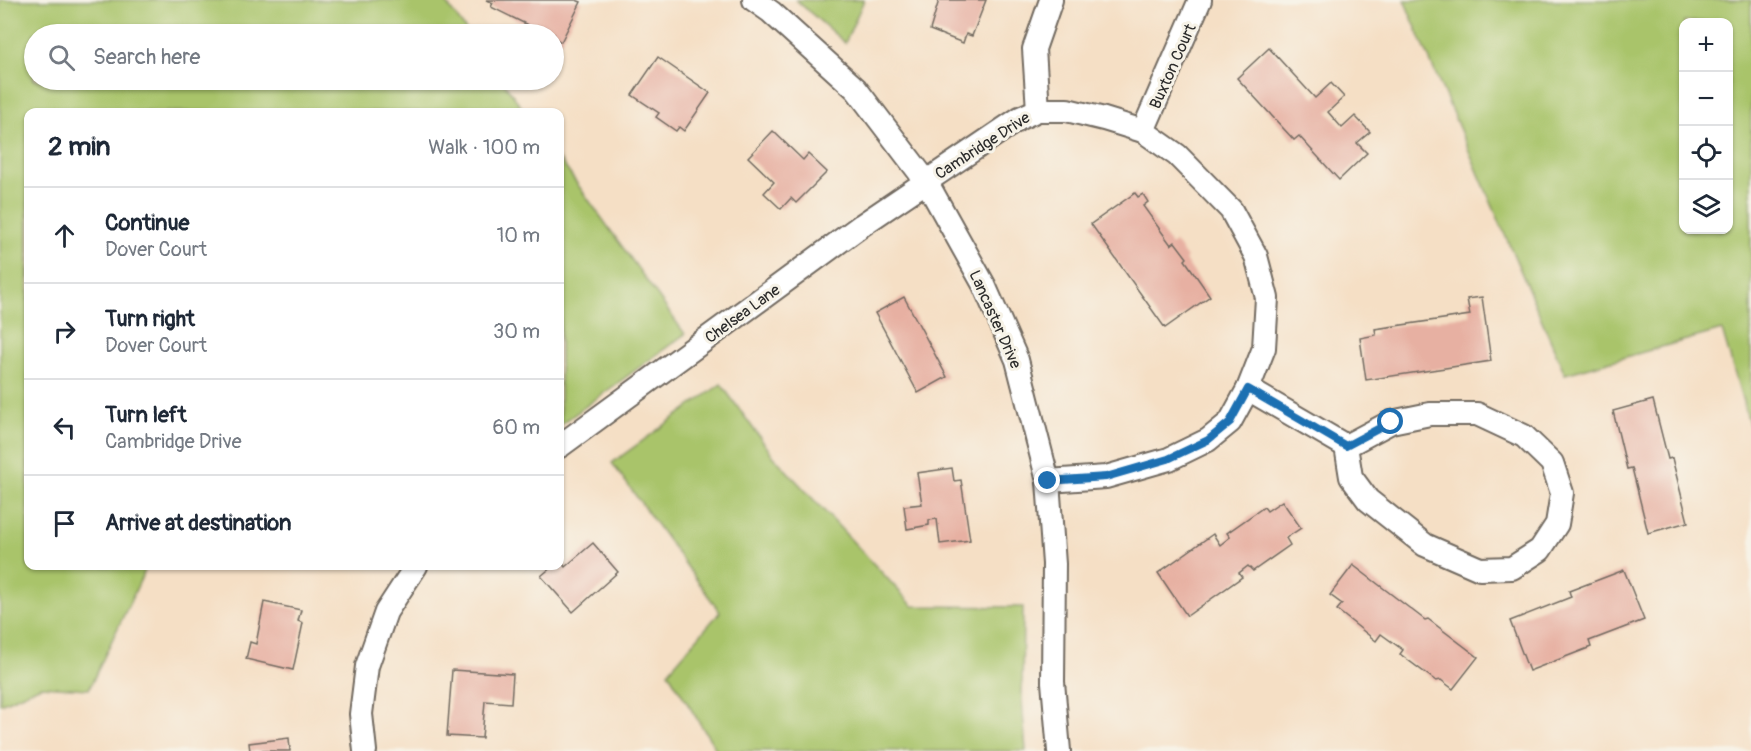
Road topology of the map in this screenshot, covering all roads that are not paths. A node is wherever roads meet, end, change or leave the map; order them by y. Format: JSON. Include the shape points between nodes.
{"nodes":[{"id":1,"x":754,"y":0,"type":"edge"},
{"id":2,"x":1051,"y":0,"type":"edge"},
{"id":3,"x":1200,"y":0,"type":"edge"},
{"id":4,"x":1038,"y":110,"type":"junction"},
{"id":5,"x":1143,"y":131,"type":"junction"},
{"id":6,"x":926,"y":181,"type":"junction"},
{"id":7,"x":1248,"y":389,"type":"junction"},
{"id":8,"x":564,"y":443,"type":"edge"},
{"id":9,"x":1346,"y":446,"type":"junction"},
{"id":10,"x":1048,"y":481,"type":"junction"},
{"id":11,"x":413,"y":570,"type":"edge"},
{"id":12,"x":365,"y":751,"type":"edge"},
{"id":13,"x":1059,"y":751,"type":"edge"}],
"edges":[{"from":1,"to":6,"type":"street","name":"Lancaster Drive","via":[[856,89]]},
{"from":2,"to":4,"type":"street","via":[[1034,49]]},
{"from":3,"to":5,"type":"street","name":"Buxton Court"},
{"from":4,"to":5,"type":"street","name":"Cambridge Drive","via":[[1066,110]]},
{"from":4,"to":6,"type":"street","name":"Cambridge Drive"},
{"from":5,"to":7,"type":"street","name":"Cambridge Drive","via":[[1177,155],[1231,210],[1257,256],[1267,298],[1264,348]]},
{"from":6,"to":8,"type":"street","name":"Chelsea Lane"},
{"from":6,"to":10,"type":"street","name":"Lancaster Drive","via":[[984,285],[1017,360]]},
{"from":7,"to":9,"type":"street"},
{"from":7,"to":10,"type":"street","name":"Cambridge Drive","via":[[1230,422],[1208,440],[1168,459],[1106,477]]},
{"from":9,"to":9,"type":"street","via":[[1391,422],[1430,414],[1478,414],[1524,436],[1552,464],[1562,493],[1557,524],[1540,550],[1512,568],[1480,569],[1425,545],[1368,500],[1351,477]]},
{"from":10,"to":13,"type":"street","name":"Lancaster Drive","via":[[1054,564],[1053,682]]},
{"from":11,"to":12,"type":"street","via":[[386,612],[367,666],[361,714]]}]}
